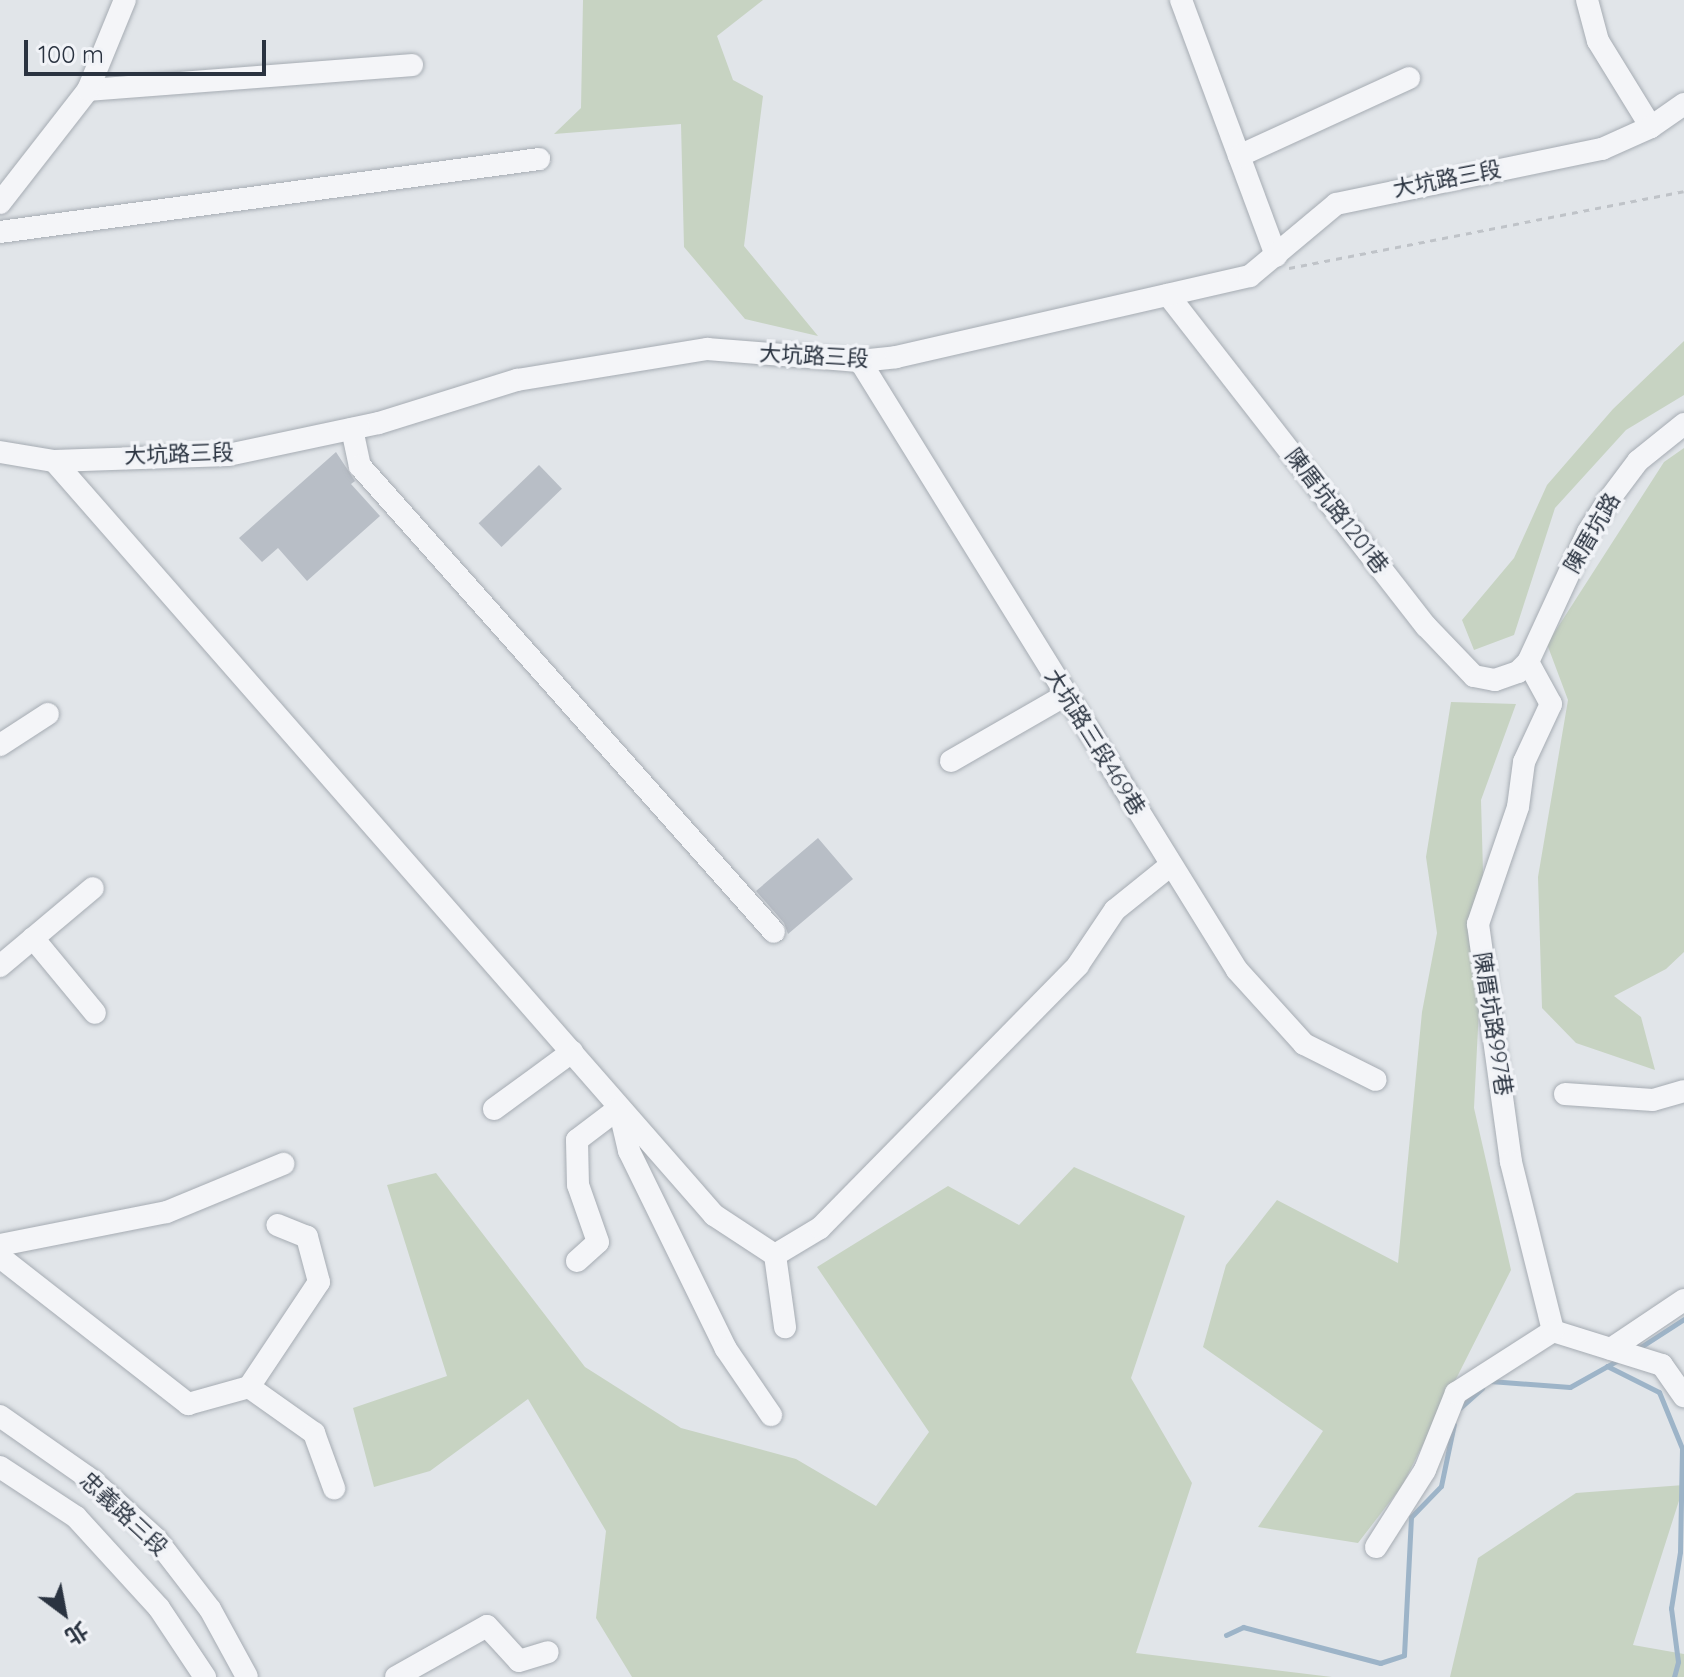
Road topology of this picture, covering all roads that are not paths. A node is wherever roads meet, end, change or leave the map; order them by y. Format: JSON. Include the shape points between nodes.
{"nodes":[{"id":1,"x":125,"y":0,"type":"edge"},
{"id":2,"x":1181,"y":0,"type":"edge"},
{"id":3,"x":1587,"y":0,"type":"edge"},
{"id":4,"x":412,"y":65,"type":"dead end"},
{"id":5,"x":1409,"y":78,"type":"dead end"},
{"id":6,"x":88,"y":90,"type":"junction"},
{"id":7,"x":1684,"y":104,"type":"edge"},
{"id":8,"x":1651,"y":127,"type":"junction"},
{"id":9,"x":1239,"y":156,"type":"junction"},
{"id":10,"x":539,"y":159,"type":"dead end"},
{"id":11,"x":0,"y":203,"type":"edge"},
{"id":12,"x":0,"y":232,"type":"edge"},
{"id":13,"x":1276,"y":256,"type":"junction"},
{"id":14,"x":1168,"y":295,"type":"junction"},
{"id":15,"x":860,"y":361,"type":"junction"},
{"id":16,"x":1684,"y":424,"type":"edge"},
{"id":17,"x":352,"y":429,"type":"junction"},
{"id":18,"x":0,"y":452,"type":"edge"},
{"id":19,"x":54,"y":461,"type":"junction"},
{"id":20,"x":1528,"y":662,"type":"junction"},
{"id":21,"x":1066,"y":695,"type":"junction"},
{"id":22,"x":48,"y":714,"type":"dead end"},
{"id":23,"x":0,"y":745,"type":"edge"},
{"id":24,"x":951,"y":761,"type":"dead end"},
{"id":25,"x":1171,"y":865,"type":"junction"},
{"id":26,"x":93,"y":888,"type":"dead end"},
{"id":27,"x":774,"y":932,"type":"dead end"},
{"id":28,"x":33,"y":938,"type":"junction"},
{"id":29,"x":0,"y":966,"type":"edge"},
{"id":30,"x":95,"y":1013,"type":"dead end"},
{"id":31,"x":572,"y":1052,"type":"junction"},
{"id":32,"x":1376,"y":1080,"type":"dead end"},
{"id":33,"x":1684,"y":1091,"type":"edge"},
{"id":34,"x":1565,"y":1094,"type":"dead end"},
{"id":35,"x":619,"y":1108,"type":"junction"},
{"id":36,"x":494,"y":1109,"type":"dead end"},
{"id":37,"x":283,"y":1164,"type":"dead end"},
{"id":38,"x":277,"y":1225,"type":"dead end"},
{"id":39,"x":0,"y":1245,"type":"edge"},
{"id":40,"x":775,"y":1255,"type":"junction"},
{"id":41,"x":0,"y":1257,"type":"edge"},
{"id":42,"x":577,"y":1261,"type":"dead end"},
{"id":43,"x":1684,"y":1300,"type":"edge"},
{"id":44,"x":785,"y":1327,"type":"dead end"},
{"id":45,"x":1553,"y":1331,"type":"junction"},
{"id":46,"x":1621,"y":1352,"type":"junction"},
{"id":47,"x":249,"y":1387,"type":"junction"},
{"id":48,"x":1684,"y":1396,"type":"edge"},
{"id":49,"x":771,"y":1415,"type":"dead end"},
{"id":50,"x":0,"y":1416,"type":"edge"},
{"id":51,"x":0,"y":1467,"type":"edge"},
{"id":52,"x":334,"y":1488,"type":"dead end"},
{"id":53,"x":1376,"y":1547,"type":"dead end"},
{"id":54,"x":548,"y":1652,"type":"dead end"},
{"id":55,"x":205,"y":1677,"type":"edge"},
{"id":56,"x":247,"y":1677,"type":"edge"},
{"id":57,"x":396,"y":1677,"type":"edge"}],
"edges":[{"from":1,"to":6,"type":"street"},
{"from":2,"to":9,"type":"street"},
{"from":3,"to":8,"type":"street","via":[[1598,41]]},
{"from":4,"to":6,"type":"street"},
{"from":5,"to":9,"type":"street"},
{"from":6,"to":11,"type":"street"},
{"from":7,"to":8,"type":"street","name":"大坑路三段"},
{"from":8,"to":13,"type":"street","name":"大坑路三段","via":[[1602,149],[1336,204]]},
{"from":9,"to":13,"type":"street"},
{"from":10,"to":12,"type":"street"},
{"from":13,"to":14,"type":"street","name":"大坑路三段","via":[[1250,276]]},
{"from":14,"to":15,"type":"street","name":"大坑路三段"},
{"from":14,"to":20,"type":"street","name":"陳厝坑路1201巷","via":[[1454,658],[1474,676],[1495,680]]},
{"from":15,"to":17,"type":"street","name":"大坑路三段","via":[[707,349],[517,380]]},
{"from":15,"to":21,"type":"street","name":"大坑路三段469巷"},
{"from":16,"to":20,"type":"street","name":"陳厝坑路","via":[[1638,461],[1588,532]]},
{"from":17,"to":19,"type":"street","name":"大坑路三段","via":[[228,455]]},
{"from":17,"to":27,"type":"street","via":[[360,466]]},
{"from":18,"to":19,"type":"street","name":"大坑路三段"},
{"from":19,"to":31,"type":"street"},
{"from":20,"to":45,"type":"street","name":"陳厝坑路997巷","via":[[1551,704],[1524,762],[1518,807],[1478,924],[1511,1162]]},
{"from":21,"to":24,"type":"street"},
{"from":21,"to":25,"type":"street","name":"大坑路三段469巷"},
{"from":22,"to":23,"type":"street"},
{"from":25,"to":32,"type":"street","name":"大坑路三段469巷","via":[[1237,970],[1304,1044]]},
{"from":25,"to":40,"type":"street","via":[[1115,910],[1078,965],[820,1228]]},
{"from":26,"to":28,"type":"street"},
{"from":28,"to":29,"type":"street"},
{"from":28,"to":30,"type":"street"},
{"from":31,"to":35,"type":"street"},
{"from":31,"to":36,"type":"street"},
{"from":33,"to":34,"type":"street","via":[[1653,1100]]},
{"from":35,"to":40,"type":"street","via":[[714,1215]]},
{"from":35,"to":42,"type":"street","via":[[577,1140],[578,1185],[598,1242]]},
{"from":35,"to":49,"type":"street","via":[[629,1151],[719,1334]]},
{"from":37,"to":39,"type":"street","via":[[167,1212]]},
{"from":38,"to":47,"type":"street","via":[[307,1237],[319,1282]]},
{"from":40,"to":44,"type":"street"},
{"from":41,"to":47,"type":"street","via":[[188,1404]]},
{"from":43,"to":46,"type":"street"},
{"from":45,"to":46,"type":"street"},
{"from":45,"to":53,"type":"street","via":[[1456,1393],[1425,1470]]},
{"from":46,"to":48,"type":"street","via":[[1662,1365]]},
{"from":47,"to":52,"type":"street","via":[[314,1433]]},
{"from":50,"to":56,"type":"street","name":"忠義路三段","via":[[93,1481],[156,1539],[210,1609]]},
{"from":51,"to":55,"type":"street","name":"忠義路三段","via":[[76,1517],[159,1608]]},
{"from":54,"to":57,"type":"street","via":[[523,1663],[487,1626]]}]}
